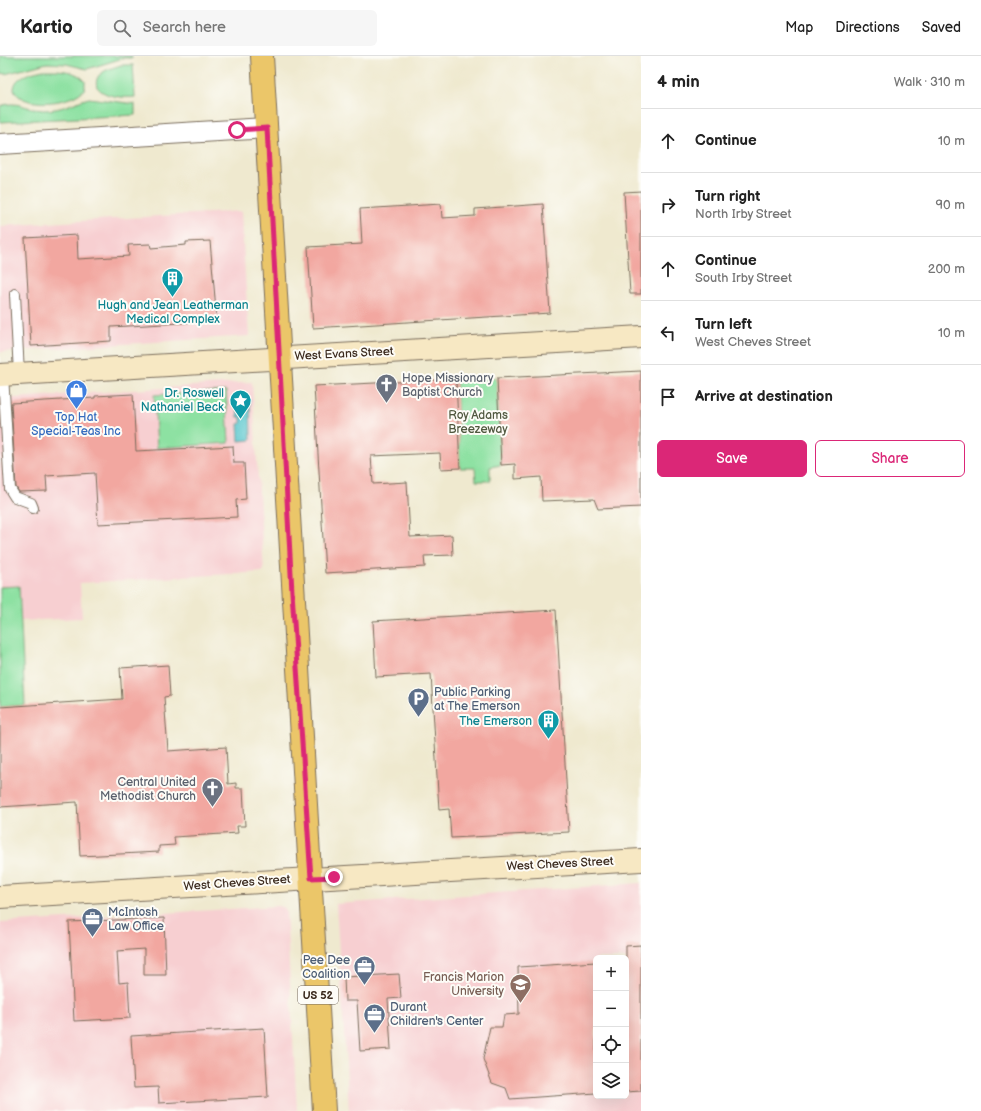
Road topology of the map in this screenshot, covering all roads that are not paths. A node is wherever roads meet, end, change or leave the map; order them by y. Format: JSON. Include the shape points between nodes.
{"nodes":[{"id":1,"x":262,"y":56,"type":"edge"},
{"id":2,"x":267,"y":128,"type":"junction"},
{"id":3,"x":0,"y":144,"type":"edge"},
{"id":4,"x":15,"y":294,"type":"dead end"},
{"id":5,"x":641,"y":337,"type":"edge"},
{"id":6,"x":279,"y":358,"type":"junction"},
{"id":7,"x":8,"y":375,"type":"edge"},
{"id":8,"x":33,"y":508,"type":"dead end"},
{"id":9,"x":641,"y":860,"type":"edge"},
{"id":10,"x":311,"y":878,"type":"junction"},
{"id":11,"x":0,"y":897,"type":"edge"},
{"id":12,"x":324,"y":1111,"type":"edge"}],
"edges":[{"from":1,"to":2,"type":"main road","number":"US 52"},
{"from":2,"to":3,"type":"street"},
{"from":2,"to":6,"type":"main road","number":"US 52"},
{"from":4,"to":7,"type":"lane"},
{"from":5,"to":6,"type":"main road","name":"West Evans Street"},
{"from":6,"to":7,"type":"main road","name":"West Evans Street"},
{"from":6,"to":10,"type":"main road","number":"US 52"},
{"from":7,"to":8,"type":"lane","via":[[10,489],[15,497],[31,503]]},
{"from":9,"to":10,"type":"main road","name":"West Cheves Street"},
{"from":10,"to":11,"type":"main road","name":"West Cheves Street"},
{"from":10,"to":12,"type":"main road","number":"US 52"}]}
